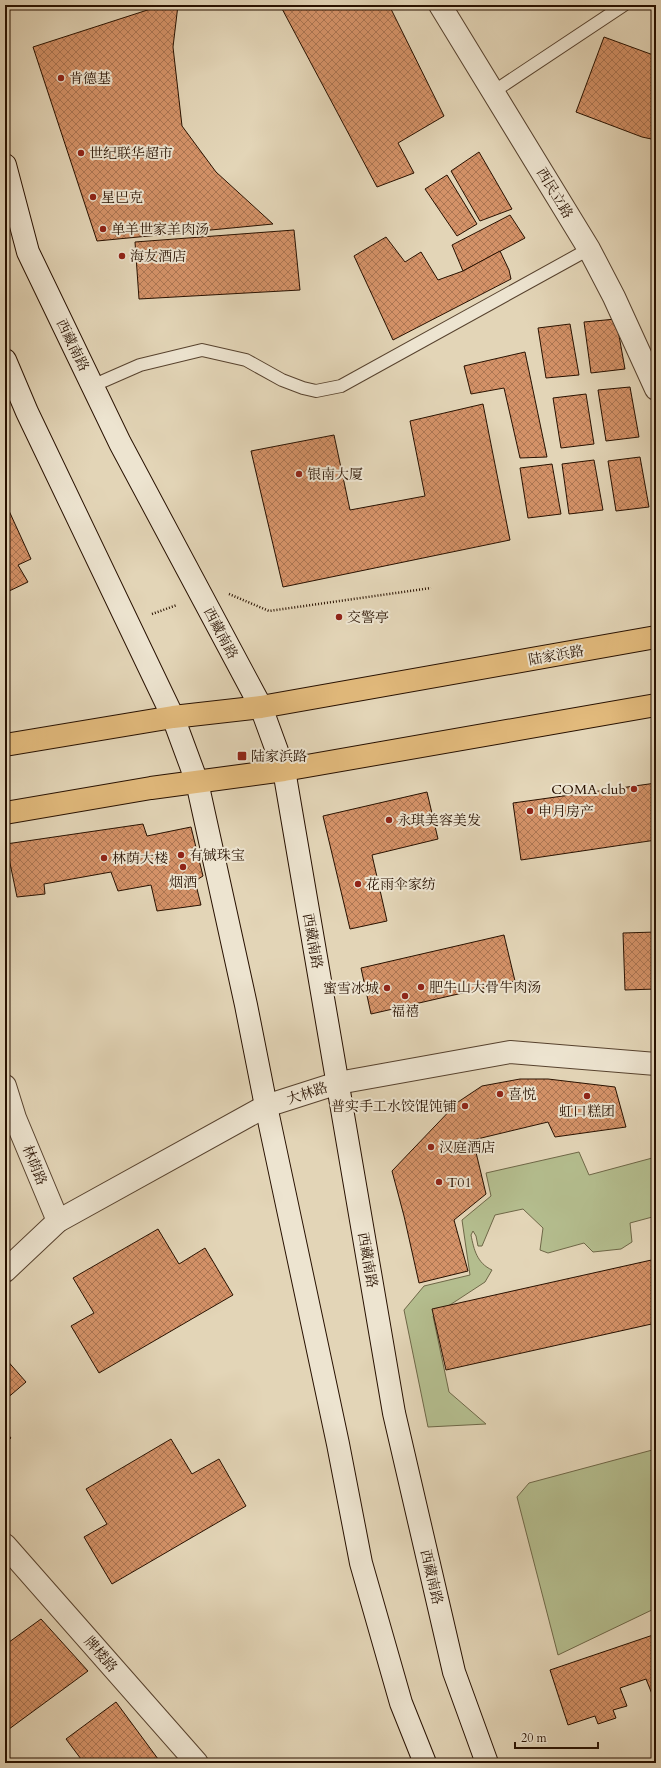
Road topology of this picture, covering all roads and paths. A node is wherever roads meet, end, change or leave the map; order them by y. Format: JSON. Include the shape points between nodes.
{"nodes":[{"id":1,"x":440,"y":5,"type":"edge"},
{"id":2,"x":624,"y":5,"type":"edge"},
{"id":3,"x":493,"y":92,"type":"junction"},
{"id":4,"x":5,"y":164,"type":"edge"},
{"id":5,"x":589,"y":249,"type":"junction"},
{"id":6,"x":7,"y":370,"type":"edge"},
{"id":7,"x":92,"y":386,"type":"junction"},
{"id":8,"x":656,"y":389,"type":"edge"},
{"id":9,"x":431,"y":588,"type":"dead end"},
{"id":10,"x":202,"y":597,"type":"junction"},
{"id":11,"x":128,"y":622,"type":"junction"},
{"id":12,"x":656,"y":637,"type":"edge"},
{"id":13,"x":656,"y":705,"type":"edge"},
{"id":14,"x":260,"y":707,"type":"junction"},
{"id":15,"x":173,"y":717,"type":"junction"},
{"id":16,"x":5,"y":745,"type":"edge"},
{"id":17,"x":284,"y":770,"type":"junction"},
{"id":18,"x":196,"y":782,"type":"junction"},
{"id":19,"x":5,"y":813,"type":"edge"},
{"id":20,"x":656,"y":1064,"type":"edge"},
{"id":21,"x":338,"y":1083,"type":"junction"},
{"id":22,"x":5,"y":1086,"type":"edge"},
{"id":23,"x":266,"y":1106,"type":"junction"},
{"id":24,"x":10,"y":1119,"type":"edge"},
{"id":25,"x":58,"y":1221,"type":"junction"},
{"id":26,"x":5,"y":1271,"type":"edge"},
{"id":27,"x":5,"y":1545,"type":"edge"},
{"id":28,"x":197,"y":1763,"type":"edge"},
{"id":29,"x":425,"y":1763,"type":"edge"},
{"id":30,"x":487,"y":1763,"type":"edge"}],
"edges":[{"from":1,"to":3,"type":"main road","name":"西民立路"},
{"from":2,"to":3,"type":"lane"},
{"from":3,"to":5,"type":"main road","name":"西民立路"},
{"from":4,"to":7,"type":"main road","name":"西藏南路","via":[[28,252]]},
{"from":5,"to":7,"type":"lane","via":[[341,386],[316,391],[303,388],[282,380],[246,360],[202,350],[140,365]]},
{"from":5,"to":8,"type":"main road","name":"西民立路"},
{"from":6,"to":11,"type":"main road"},
{"from":7,"to":10,"type":"main road","name":"西藏南路"},
{"from":9,"to":10,"type":"path","via":[[269,611],[222,590]]},
{"from":10,"to":11,"type":"path"},
{"from":10,"to":14,"type":"main road","name":"西藏南路"},
{"from":11,"to":15,"type":"main road"},
{"from":12,"to":14,"type":"main road","name":"陆家浜路"},
{"from":13,"to":17,"type":"main road"},
{"from":14,"to":15,"type":"main road","name":"陆家浜路"},
{"from":14,"to":17,"type":"main road","name":"西藏南路"},
{"from":15,"to":16,"type":"main road","name":"陆家浜路"},
{"from":15,"to":18,"type":"main road"},
{"from":17,"to":18,"type":"main road"},
{"from":17,"to":21,"type":"main road","name":"西藏南路"},
{"from":18,"to":19,"type":"main road"},
{"from":18,"to":23,"type":"main road"},
{"from":20,"to":21,"type":"main road","name":"大林路","via":[[510,1052]]},
{"from":21,"to":23,"type":"main road","name":"大林路"},
{"from":21,"to":30,"type":"main road","name":"西藏南路","via":[[394,1413],[405,1464],[454,1672]]},
{"from":22,"to":24,"type":"main road","name":"林荫路"},
{"from":23,"to":25,"type":"main road","name":"大林路"},
{"from":23,"to":29,"type":"main road","via":[[361,1563],[401,1703]]},
{"from":24,"to":25,"type":"main road","name":"林荫路"},
{"from":25,"to":26,"type":"main road","name":"大林路"},
{"from":27,"to":28,"type":"main road","name":"牌楼路"}]}
